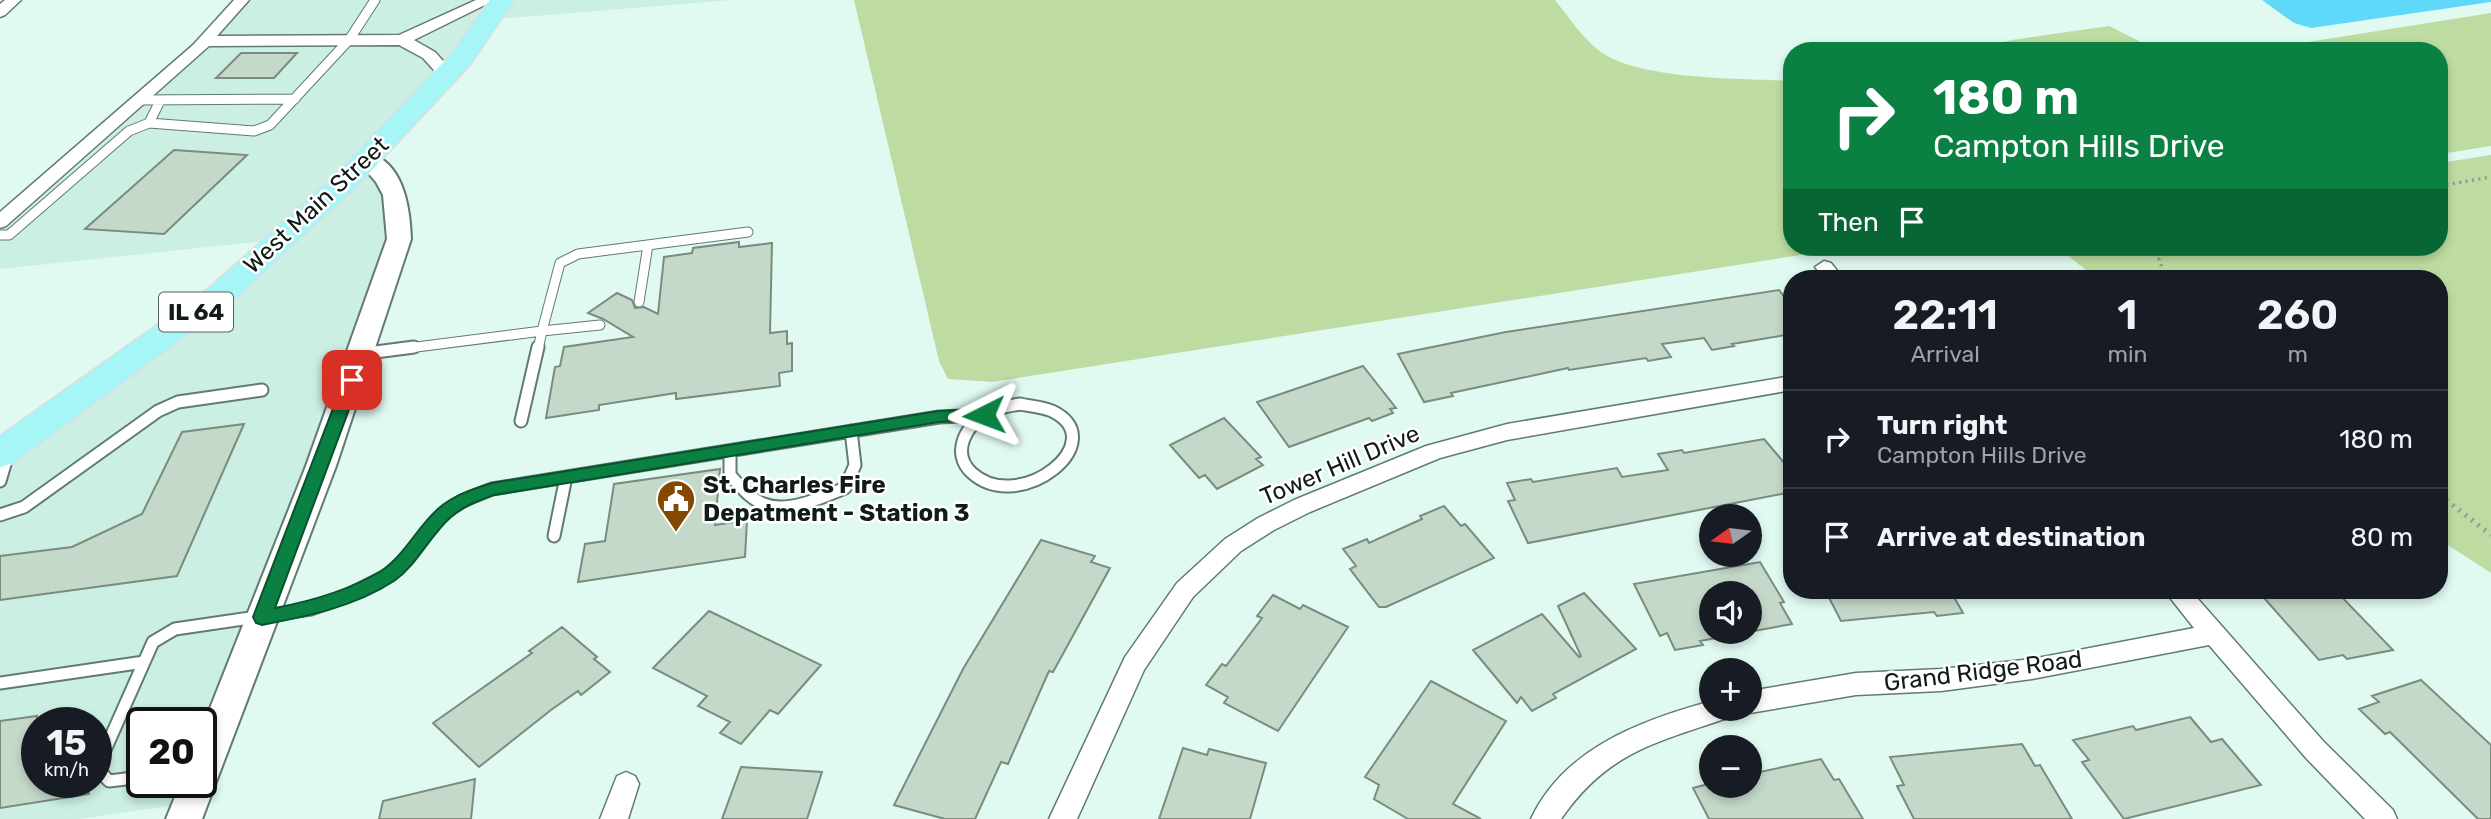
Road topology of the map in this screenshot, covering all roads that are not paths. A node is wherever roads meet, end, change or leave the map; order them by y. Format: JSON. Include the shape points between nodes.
{"nodes":[{"id":1,"x":14,"y":0,"type":"edge"},
{"id":2,"x":242,"y":0,"type":"edge"},
{"id":3,"x":375,"y":0,"type":"edge"},
{"id":4,"x":488,"y":0,"type":"edge"},
{"id":5,"x":502,"y":0,"type":"edge"},
{"id":6,"x":0,"y":12,"type":"edge"},
{"id":7,"x":349,"y":40,"type":"junction"},
{"id":8,"x":402,"y":40,"type":"junction"},
{"id":9,"x":205,"y":41,"type":"junction"},
{"id":10,"x":447,"y":75,"type":"junction"},
{"id":11,"x":295,"y":99,"type":"junction"},
{"id":12,"x":138,"y":100,"type":"junction"},
{"id":13,"x":160,"y":101,"type":"junction"},
{"id":14,"x":149,"y":122,"type":"junction"},
{"id":15,"x":368,"y":160,"type":"junction"},
{"id":16,"x":3,"y":230,"type":"edge"},
{"id":17,"x":747,"y":232,"type":"dead end"},
{"id":18,"x":648,"y":245,"type":"junction"},
{"id":19,"x":639,"y":302,"type":"dead end"},
{"id":20,"x":600,"y":325,"type":"dead end"},
{"id":21,"x":542,"y":331,"type":"junction"},
{"id":22,"x":360,"y":354,"type":"junction"},
{"id":23,"x":1783,"y":385,"type":"edge"},
{"id":24,"x":262,"y":390,"type":"dead end"},
{"id":25,"x":984,"y":415,"type":"junction"},
{"id":26,"x":521,"y":421,"type":"dead end"},
{"id":27,"x":851,"y":431,"type":"junction"},
{"id":28,"x":5,"y":451,"type":"edge"},
{"id":29,"x":730,"y":451,"type":"junction"},
{"id":30,"x":566,"y":477,"type":"junction"},
{"id":31,"x":0,"y":481,"type":"edge"},
{"id":32,"x":0,"y":514,"type":"edge"},
{"id":33,"x":554,"y":536,"type":"dead end"},
{"id":34,"x":2184,"y":599,"type":"edge"},
{"id":35,"x":262,"y":617,"type":"junction"},
{"id":36,"x":2215,"y":634,"type":"junction"},
{"id":37,"x":144,"y":662,"type":"junction"},
{"id":38,"x":0,"y":683,"type":"edge"},
{"id":39,"x":1762,"y":700,"type":"edge"},
{"id":40,"x":1699,"y":716,"type":"edge"},
{"id":41,"x":217,"y":733,"type":"edge"},
{"id":42,"x":112,"y":734,"type":"edge"},
{"id":43,"x":626,"y":784,"type":"dead end"},
{"id":44,"x":192,"y":798,"type":"edge"},
{"id":45,"x":184,"y":819,"type":"edge"},
{"id":46,"x":614,"y":819,"type":"edge"},
{"id":47,"x":1063,"y":819,"type":"edge"},
{"id":48,"x":1545,"y":819,"type":"edge"},
{"id":49,"x":2383,"y":819,"type":"edge"}],
"edges":[{"from":1,"to":6,"type":"street"},
{"from":2,"to":9,"type":"street"},
{"from":3,"to":7,"type":"lane"},
{"from":4,"to":8,"type":"street"},
{"from":5,"to":10,"type":"main road","name":"West Main Street","number":"IL 64"},
{"from":7,"to":8,"type":"street"},
{"from":7,"to":9,"type":"street"},
{"from":7,"to":11,"type":"lane"},
{"from":8,"to":10,"type":"street","via":[[429,55]]},
{"from":9,"to":12,"type":"street"},
{"from":10,"to":15,"type":"main road","name":"West Main Street","number":"IL 64"},
{"from":11,"to":13,"type":"lane"},
{"from":11,"to":14,"type":"lane","via":[[270,125],[254,131]]},
{"from":12,"to":13,"type":"lane"},
{"from":12,"to":16,"type":"street"},
{"from":13,"to":14,"type":"lane"},
{"from":14,"to":16,"type":"lane","via":[[129,131]]},
{"from":15,"to":22,"type":"street","via":[[393,186],[400,239]]},
{"from":15,"to":28,"type":"main road","name":"West Main Street","number":"IL 64","via":[[219,295]]},
{"from":17,"to":18,"type":"lane"},
{"from":18,"to":19,"type":"lane"},
{"from":18,"to":21,"type":"lane","via":[[578,254],[560,263]]},
{"from":20,"to":21,"type":"lane"},
{"from":21,"to":22,"type":"lane"},
{"from":21,"to":26,"type":"lane"},
{"from":22,"to":35,"type":"street"},
{"from":23,"to":47,"type":"street","name":"Tower Hill Drive","via":[[1507,432],[1434,452],[1266,524],[1199,575],[1134,664]]},
{"from":24,"to":32,"type":"lane","via":[[178,402],[158,411],[24,507]]},
{"from":25,"to":25,"type":"lane","via":[[962,437],[960,450],[962,463],[985,482],[1002,486],[1029,483],[1066,461],[1072,434],[1054,412],[1020,404]]},
{"from":25,"to":27,"type":"lane"},
{"from":27,"to":29,"type":"lane"},
{"from":27,"to":29,"type":"lane","via":[[855,466],[845,488],[819,500],[769,506],[747,494],[730,475]]},
{"from":28,"to":31,"type":"lane"},
{"from":29,"to":30,"type":"lane"},
{"from":30,"to":33,"type":"lane"},
{"from":30,"to":35,"type":"lane","via":[[492,489],[461,501],[443,514],[388,575],[342,598]]},
{"from":34,"to":36,"type":"street"},
{"from":35,"to":37,"type":"lane","via":[[175,629],[153,642]]},
{"from":35,"to":41,"type":"street"},
{"from":36,"to":39,"type":"street","name":"Grand Ridge Road","via":[[2032,669],[1856,684]]},
{"from":36,"to":49,"type":"street","via":[[2315,750]]},
{"from":37,"to":38,"type":"lane"},
{"from":37,"to":42,"type":"lane"},
{"from":40,"to":48,"type":"street","via":[[1618,745],[1574,782]]},
{"from":43,"to":46,"type":"street"},
{"from":44,"to":45,"type":"street"}]}
